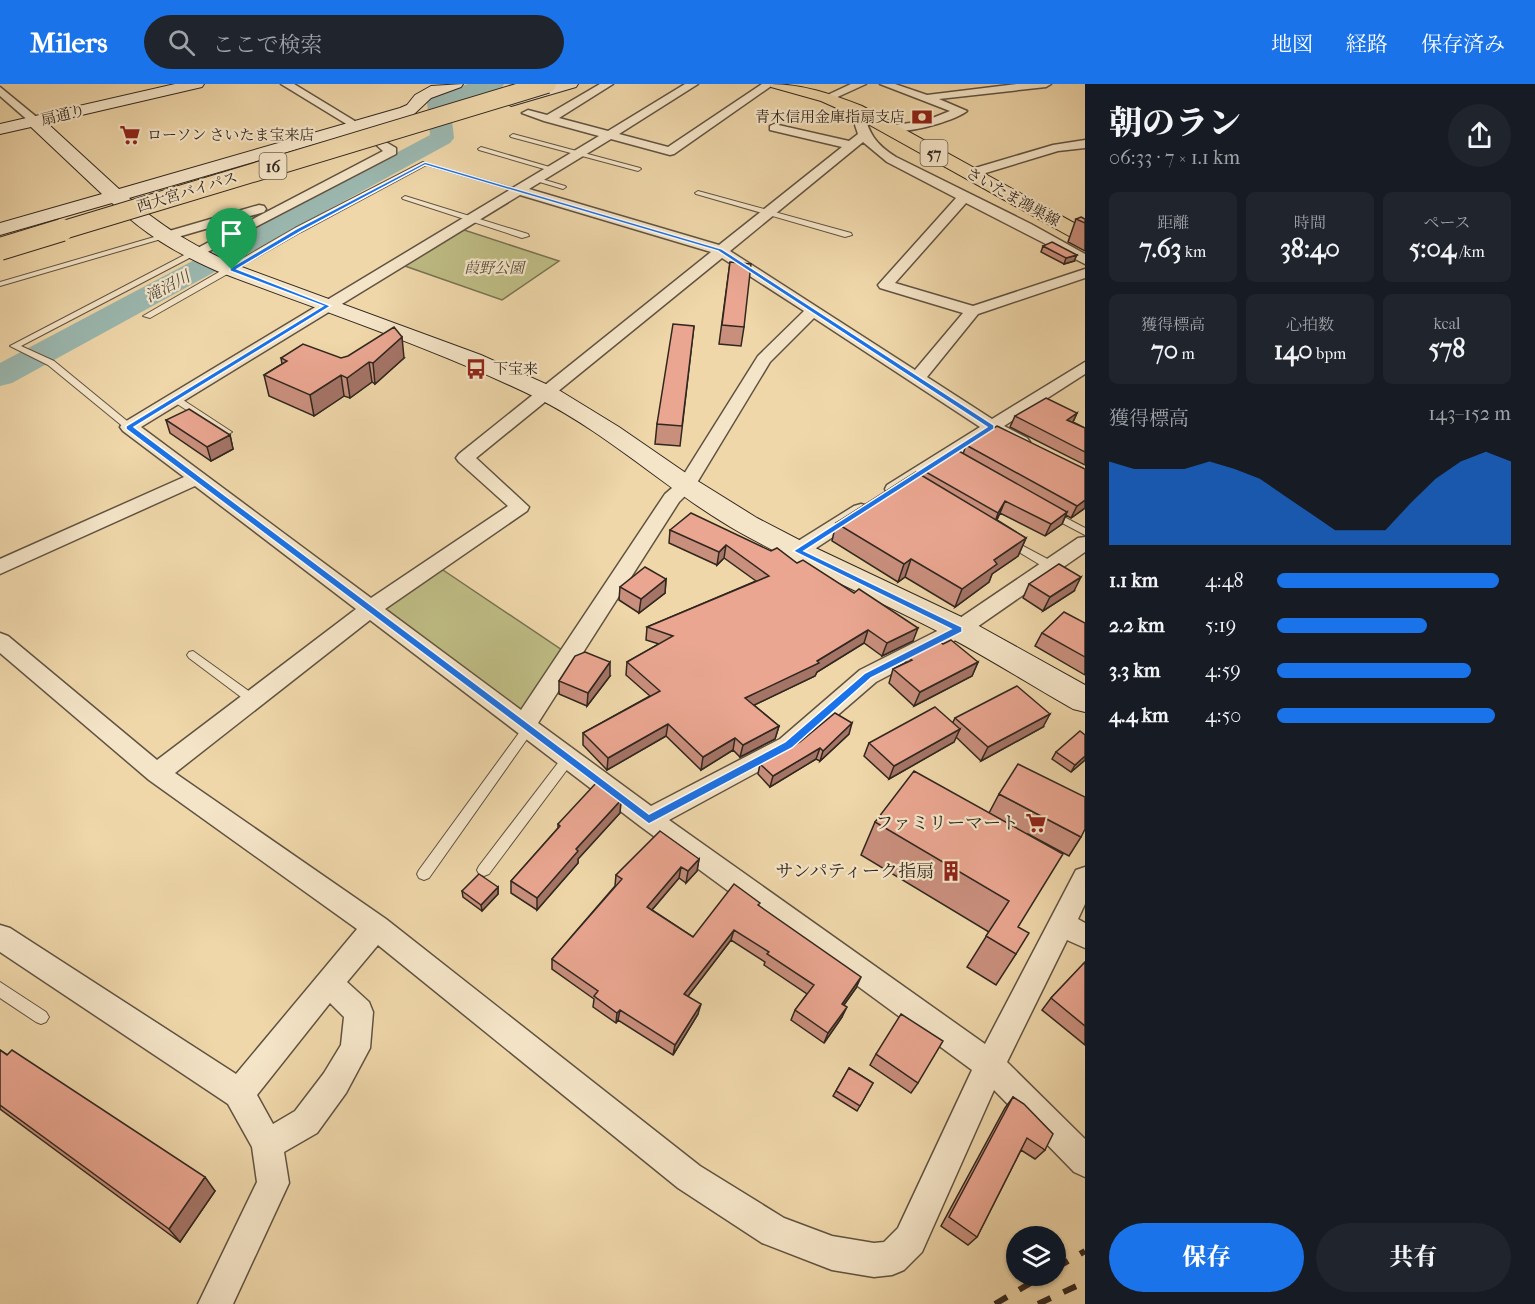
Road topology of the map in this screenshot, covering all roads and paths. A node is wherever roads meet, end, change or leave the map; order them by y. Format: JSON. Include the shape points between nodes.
{"nodes":[{"id":1,"x":196,"y":84,"type":"edge"},
{"id":2,"x":286,"y":84,"type":"edge"},
{"id":3,"x":455,"y":84,"type":"edge"},
{"id":4,"x":518,"y":84,"type":"edge"},
{"id":5,"x":547,"y":84,"type":"edge"},
{"id":6,"x":570,"y":84,"type":"edge"},
{"id":7,"x":608,"y":84,"type":"edge"},
{"id":8,"x":693,"y":84,"type":"edge"},
{"id":9,"x":769,"y":84,"type":"edge"},
{"id":10,"x":777,"y":84,"type":"edge"},
{"id":11,"x":861,"y":84,"type":"edge"},
{"id":12,"x":885,"y":84,"type":"edge"},
{"id":13,"x":1046,"y":84,"type":"edge"},
{"id":14,"x":0,"y":90,"type":"edge"},
{"id":15,"x":827,"y":98,"type":"junction"},
{"id":16,"x":925,"y":98,"type":"junction"},
{"id":17,"x":856,"y":110,"type":"junction"},
{"id":18,"x":528,"y":113,"type":"dead end"},
{"id":19,"x":548,"y":119,"type":"junction"},
{"id":20,"x":35,"y":122,"type":"junction"},
{"id":21,"x":357,"y":126,"type":"junction"},
{"id":22,"x":774,"y":128,"type":"dead end"},
{"id":23,"x":891,"y":128,"type":"junction"},
{"id":24,"x":0,"y":129,"type":"edge"},
{"id":25,"x":609,"y":134,"type":"junction"},
{"id":26,"x":864,"y":135,"type":"junction"},
{"id":27,"x":513,"y":136,"type":"dead end"},
{"id":28,"x":379,"y":142,"type":"junction"},
{"id":29,"x":1085,"y":144,"type":"edge"},
{"id":30,"x":851,"y":146,"type":"junction"},
{"id":31,"x":481,"y":149,"type":"dead end"},
{"id":32,"x":575,"y":154,"type":"junction"},
{"id":33,"x":638,"y":169,"type":"dead end"},
{"id":34,"x":969,"y":174,"type":"junction"},
{"id":35,"x":542,"y":181,"type":"junction"},
{"id":36,"x":698,"y":193,"type":"dead end"},
{"id":37,"x":115,"y":196,"type":"junction"},
{"id":38,"x":405,"y":198,"type":"dead end"},
{"id":39,"x":963,"y":198,"type":"junction"},
{"id":40,"x":304,"y":199,"type":"junction"},
{"id":41,"x":767,"y":213,"type":"junction"},
{"id":42,"x":135,"y":215,"type":"junction"},
{"id":43,"x":472,"y":219,"type":"junction"},
{"id":44,"x":0,"y":229,"type":"edge"},
{"id":45,"x":848,"y":235,"type":"dead end"},
{"id":46,"x":525,"y":236,"type":"dead end"},
{"id":47,"x":164,"y":237,"type":"junction"},
{"id":48,"x":1085,"y":237,"type":"edge"},
{"id":49,"x":0,"y":238,"type":"edge"},
{"id":50,"x":0,"y":249,"type":"edge"},
{"id":51,"x":720,"y":250,"type":"junction"},
{"id":52,"x":0,"y":256,"type":"edge"},
{"id":53,"x":1085,"y":260,"type":"edge"},
{"id":54,"x":212,"y":262,"type":"junction"},
{"id":55,"x":1081,"y":279,"type":"edge"},
{"id":56,"x":0,"y":284,"type":"edge"},
{"id":57,"x":328,"y":306,"type":"junction"},
{"id":58,"x":813,"y":311,"type":"junction"},
{"id":59,"x":973,"y":311,"type":"junction"},
{"id":60,"x":147,"y":316,"type":"dead end"},
{"id":61,"x":269,"y":342,"type":"junction"},
{"id":62,"x":291,"y":350,"type":"edge"},
{"id":63,"x":1085,"y":367,"type":"edge"},
{"id":64,"x":917,"y":378,"type":"junction"},
{"id":65,"x":548,"y":394,"type":"junction"},
{"id":66,"x":177,"y":400,"type":"junction"},
{"id":67,"x":129,"y":427,"type":"junction"},
{"id":68,"x":992,"y":427,"type":"junction"},
{"id":69,"x":227,"y":432,"type":"edge"},
{"id":70,"x":1033,"y":448,"type":"edge"},
{"id":71,"x":197,"y":478,"type":"junction"},
{"id":72,"x":686,"y":486,"type":"junction"},
{"id":73,"x":1046,"y":510,"type":"edge"},
{"id":74,"x":993,"y":532,"type":"edge"},
{"id":75,"x":1085,"y":532,"type":"edge"},
{"id":76,"x":1085,"y":543,"type":"edge"},
{"id":77,"x":797,"y":551,"type":"junction"},
{"id":78,"x":1052,"y":566,"type":"junction"},
{"id":79,"x":0,"y":567,"type":"edge"},
{"id":80,"x":370,"y":609,"type":"junction"},
{"id":81,"x":959,"y":629,"type":"junction"},
{"id":82,"x":0,"y":641,"type":"edge"},
{"id":83,"x":193,"y":655,"type":"dead end"},
{"id":84,"x":253,"y":700,"type":"junction"},
{"id":85,"x":1085,"y":700,"type":"edge"},
{"id":86,"x":526,"y":727,"type":"junction"},
{"id":87,"x":568,"y":759,"type":"junction"},
{"id":88,"x":157,"y":773,"type":"junction"},
{"id":89,"x":649,"y":819,"type":"junction"},
{"id":90,"x":484,"y":870,"type":"dead end"},
{"id":91,"x":424,"y":874,"type":"dead end"},
{"id":92,"x":1085,"y":878,"type":"edge"},
{"id":93,"x":376,"y":927,"type":"junction"},
{"id":94,"x":1074,"y":930,"type":"edge"},
{"id":95,"x":0,"y":937,"type":"edge"},
{"id":96,"x":329,"y":983,"type":"junction"},
{"id":97,"x":0,"y":989,"type":"edge"},
{"id":98,"x":41,"y":1017,"type":"dead end"},
{"id":99,"x":990,"y":1065,"type":"junction"},
{"id":100,"x":239,"y":1093,"type":"junction"},
{"id":101,"x":267,"y":1144,"type":"junction"},
{"id":102,"x":1085,"y":1161,"type":"edge"},
{"id":103,"x":215,"y":1304,"type":"edge"}],
"edges":[{"from":1,"to":20,"type":"street","name":"扇通り"},
{"from":2,"to":21,"type":"street"},
{"from":3,"to":21,"type":"street","via":[[429,92],[406,112]]},
{"from":4,"to":49,"type":"main road","name":"西大宮バイパス","number":"16"},
{"from":5,"to":50,"type":"main road","name":"西大宮バイパス","number":"16","bridge":true},
{"from":6,"to":28,"type":"street"},
{"from":7,"to":19,"type":"street"},
{"from":8,"to":25,"type":"street"},
{"from":9,"to":25,"type":"street","via":[[670,151]]},
{"from":10,"to":15,"type":"main road","name":"さいたま鴻巣線","number":"57"},
{"from":11,"to":15,"type":"street"},
{"from":12,"to":16,"type":"street"},
{"from":13,"to":16,"type":"street"},
{"from":14,"to":20,"type":"street"},
{"from":15,"to":17,"type":"main road","name":"さいたま鴻巣線","number":"57"},
{"from":16,"to":23,"type":"street","via":[[961,111],[927,124]]},
{"from":17,"to":23,"type":"main road","name":"さいたま鴻巣線","number":"57"},
{"from":17,"to":26,"type":"street"},
{"from":18,"to":19,"type":"street"},
{"from":19,"to":25,"type":"street"},
{"from":20,"to":24,"type":"street","name":"扇通り"},
{"from":20,"to":37,"type":"street"},
{"from":21,"to":37,"type":"street"},
{"from":22,"to":30,"type":"street"},
{"from":23,"to":34,"type":"main road","name":"さいたま鴻巣線","number":"57"},
{"from":25,"to":32,"type":"street"},
{"from":26,"to":30,"type":"street"},
{"from":26,"to":39,"type":"street","via":[[887,159]]},
{"from":27,"to":32,"type":"lane"},
{"from":28,"to":40,"type":"street","via":[[392,151]]},
{"from":28,"to":42,"type":"street"},
{"from":29,"to":34,"type":"street","via":[[1057,148]]},
{"from":30,"to":41,"type":"street"},
{"from":31,"to":35,"type":"lane"},
{"from":32,"to":33,"type":"lane"},
{"from":32,"to":35,"type":"street"},
{"from":34,"to":48,"type":"main road","name":"さいたま鴻巣線","number":"57"},
{"from":35,"to":43,"type":"street"},
{"from":35,"to":51,"type":"street"},
{"from":35,"to":54,"type":"lane","via":[[425,163],[335,210]]},
{"from":36,"to":41,"type":"lane"},
{"from":37,"to":42,"type":"street"},
{"from":37,"to":44,"type":"street"},
{"from":38,"to":43,"type":"lane"},
{"from":39,"to":53,"type":"street"},
{"from":39,"to":59,"type":"street","via":[[885,285]]},
{"from":40,"to":47,"type":"street"},
{"from":40,"to":54,"type":"street"},
{"from":41,"to":45,"type":"lane"},
{"from":41,"to":51,"type":"street"},
{"from":42,"to":47,"type":"street"},
{"from":42,"to":52,"type":"street"},
{"from":43,"to":46,"type":"lane"},
{"from":43,"to":57,"type":"street"},
{"from":47,"to":54,"type":"street"},
{"from":47,"to":56,"type":"lane"},
{"from":51,"to":58,"type":"street"},
{"from":51,"to":65,"type":"street"},
{"from":54,"to":57,"type":"street"},
{"from":54,"to":60,"type":"lane"},
{"from":54,"to":67,"type":"lane","via":[[14,346],[51,363]]},
{"from":55,"to":59,"type":"street"},
{"from":57,"to":61,"type":"street"},
{"from":57,"to":65,"type":"street","via":[[392,340],[500,371]]},
{"from":58,"to":64,"type":"street"},
{"from":58,"to":72,"type":"street","via":[[764,359]]},
{"from":59,"to":64,"type":"street"},
{"from":61,"to":62,"type":"street"},
{"from":61,"to":66,"type":"street"},
{"from":63,"to":68,"type":"street"},
{"from":64,"to":68,"type":"street"},
{"from":65,"to":72,"type":"street"},
{"from":65,"to":80,"type":"street","via":[[465,458],[520,507]]},
{"from":66,"to":67,"type":"street"},
{"from":66,"to":69,"type":"lane"},
{"from":67,"to":71,"type":"street"},
{"from":68,"to":70,"type":"street"},
{"from":68,"to":77,"type":"street","via":[[954,457]]},
{"from":71,"to":79,"type":"street"},
{"from":71,"to":80,"type":"street"},
{"from":72,"to":77,"type":"street"},
{"from":72,"to":86,"type":"street","via":[[672,498]]},
{"from":73,"to":75,"type":"lane"},
{"from":74,"to":78,"type":"lane"},
{"from":76,"to":78,"type":"street"},
{"from":77,"to":81,"type":"street"},
{"from":78,"to":81,"type":"street"},
{"from":80,"to":84,"type":"street"},
{"from":80,"to":86,"type":"street"},
{"from":81,"to":85,"type":"street"},
{"from":81,"to":89,"type":"street","via":[[868,676],[788,745]]},
{"from":82,"to":88,"type":"street"},
{"from":83,"to":84,"type":"lane"},
{"from":84,"to":88,"type":"street"},
{"from":86,"to":87,"type":"street"},
{"from":86,"to":91,"type":"lane"},
{"from":87,"to":89,"type":"street"},
{"from":87,"to":90,"type":"lane"},
{"from":88,"to":93,"type":"street"},
{"from":89,"to":99,"type":"street"},
{"from":92,"to":94,"type":"street"},
{"from":93,"to":96,"type":"street"},
{"from":93,"to":99,"type":"street","via":[[689,1177],[774,1231],[832,1253],[874,1260],[892,1258],[910,1240]]},
{"from":94,"to":99,"type":"street"},
{"from":95,"to":100,"type":"street"},
{"from":96,"to":100,"type":"street"},
{"from":96,"to":101,"type":"street","via":[[359,1012],[355,1048],[306,1122]]},
{"from":97,"to":98,"type":"lane"},
{"from":99,"to":102,"type":"street"},
{"from":100,"to":101,"type":"street"},
{"from":101,"to":103,"type":"street","via":[[273,1183]]}]}
